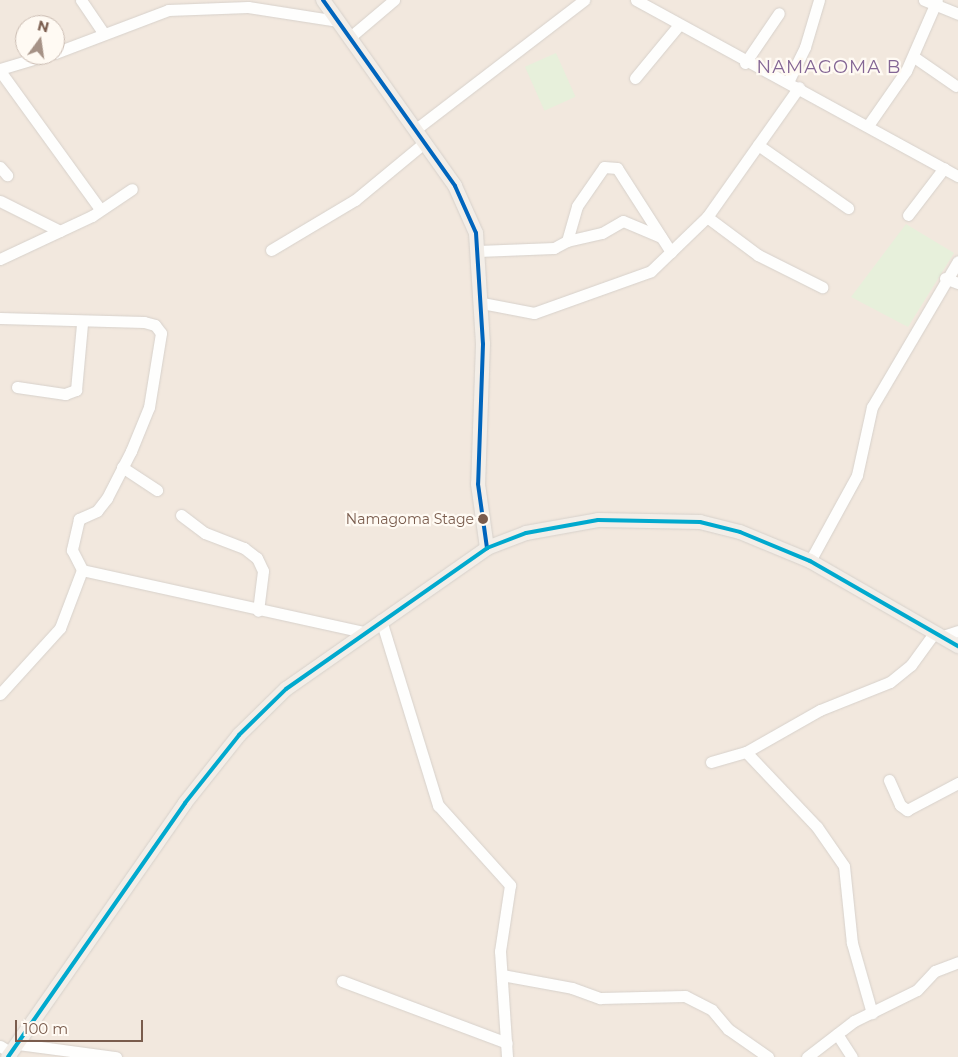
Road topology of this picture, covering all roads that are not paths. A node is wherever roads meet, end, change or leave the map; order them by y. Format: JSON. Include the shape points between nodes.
{"nodes":[{"id":1,"x":81,"y":0,"type":"edge"},
{"id":2,"x":322,"y":0,"type":"edge"},
{"id":3,"x":394,"y":0,"type":"edge"},
{"id":4,"x":584,"y":0,"type":"edge"},
{"id":5,"x":636,"y":0,"type":"edge"},
{"id":6,"x":819,"y":0,"type":"edge"},
{"id":7,"x":924,"y":0,"type":"edge"},
{"id":8,"x":936,"y":2,"type":"edge"},
{"id":9,"x":575,"y":4,"type":"edge"},
{"id":10,"x":779,"y":13,"type":"dead end"},
{"id":11,"x":958,"y":14,"type":"edge"},
{"id":12,"x":337,"y":21,"type":"junction"},
{"id":13,"x":678,"y":26,"type":"junction"},
{"id":14,"x":104,"y":34,"type":"junction"},
{"id":15,"x":349,"y":38,"type":"junction"},
{"id":16,"x":65,"y":49,"type":"edge"},
{"id":17,"x":914,"y":57,"type":"junction"},
{"id":18,"x":745,"y":63,"type":"junction"},
{"id":19,"x":16,"y":65,"type":"edge"},
{"id":20,"x":0,"y":70,"type":"edge"},
{"id":21,"x":635,"y":78,"type":"dead end"},
{"id":22,"x":793,"y":84,"type":"junction"},
{"id":23,"x":956,"y":86,"type":"dead end"},
{"id":24,"x":869,"y":124,"type":"junction"},
{"id":25,"x":416,"y":129,"type":"junction"},
{"id":26,"x":426,"y":142,"type":"junction"},
{"id":27,"x":758,"y":145,"type":"junction"},
{"id":28,"x":944,"y":168,"type":"junction"},
{"id":29,"x":958,"y":176,"type":"edge"},
{"id":30,"x":132,"y":189,"type":"dead end"},
{"id":31,"x":0,"y":201,"type":"edge"},
{"id":32,"x":99,"y":208,"type":"junction"},
{"id":33,"x":848,"y":208,"type":"dead end"},
{"id":34,"x":908,"y":215,"type":"dead end"},
{"id":35,"x":707,"y":217,"type":"junction"},
{"id":36,"x":60,"y":231,"type":"junction"},
{"id":37,"x":661,"y":237,"type":"junction"},
{"id":38,"x":567,"y":241,"type":"junction"},
{"id":39,"x":271,"y":250,"type":"dead end"},
{"id":40,"x":478,"y":251,"type":"junction"},
{"id":41,"x":671,"y":252,"type":"junction"},
{"id":42,"x":0,"y":259,"type":"edge"},
{"id":43,"x":958,"y":261,"type":"edge"},
{"id":44,"x":945,"y":278,"type":"junction"},
{"id":45,"x":958,"y":283,"type":"edge"},
{"id":46,"x":822,"y":287,"type":"dead end"},
{"id":47,"x":482,"y":303,"type":"junction"},
{"id":48,"x":0,"y":318,"type":"edge"},
{"id":49,"x":82,"y":324,"type":"junction"},
{"id":50,"x":17,"y":387,"type":"dead end"},
{"id":51,"x":122,"y":468,"type":"junction"},
{"id":52,"x":156,"y":490,"type":"dead end"},
{"id":53,"x":182,"y":515,"type":"dead end"},
{"id":54,"x":487,"y":548,"type":"junction"},
{"id":55,"x":810,"y":560,"type":"junction"},
{"id":56,"x":82,"y":570,"type":"junction"},
{"id":57,"x":258,"y":611,"type":"junction"},
{"id":58,"x":381,"y":620,"type":"junction"},
{"id":59,"x":958,"y":631,"type":"edge"},
{"id":60,"x":363,"y":632,"type":"junction"},
{"id":61,"x":939,"y":634,"type":"junction"},
{"id":62,"x":958,"y":646,"type":"edge"},
{"id":63,"x":0,"y":694,"type":"edge"},
{"id":64,"x":746,"y":752,"type":"junction"},
{"id":65,"x":711,"y":762,"type":"dead end"},
{"id":66,"x":889,"y":780,"type":"dead end"},
{"id":67,"x":958,"y":783,"type":"edge"},
{"id":68,"x":958,"y":962,"type":"edge"},
{"id":69,"x":502,"y":975,"type":"junction"},
{"id":70,"x":342,"y":980,"type":"dead end"},
{"id":71,"x":872,"y":1013,"type":"junction"},
{"id":72,"x":837,"y":1034,"type":"junction"},
{"id":73,"x":507,"y":1043,"type":"junction"},
{"id":74,"x":9,"y":1050,"type":"edge"},
{"id":75,"x":116,"y":1057,"type":"edge"},
{"id":76,"x":507,"y":1057,"type":"edge"},
{"id":77,"x":768,"y":1057,"type":"edge"},
{"id":78,"x":807,"y":1057,"type":"edge"},
{"id":79,"x":852,"y":1057,"type":"edge"}],
"edges":[{"from":1,"to":14,"type":"street"},
{"from":2,"to":12,"type":"main road"},
{"from":3,"to":15,"type":"street"},
{"from":4,"to":9,"type":"street"},
{"from":5,"to":13,"type":"street"},
{"from":6,"to":22,"type":"street"},
{"from":7,"to":8,"type":"street"},
{"from":8,"to":11,"type":"street"},
{"from":8,"to":17,"type":"street"},
{"from":9,"to":25,"type":"street"},
{"from":10,"to":18,"type":"street"},
{"from":12,"to":14,"type":"street","via":[[248,7],[168,10]]},
{"from":12,"to":15,"type":"main road"},
{"from":13,"to":18,"type":"street"},
{"from":13,"to":21,"type":"street"},
{"from":14,"to":16,"type":"street"},
{"from":15,"to":25,"type":"main road"},
{"from":17,"to":23,"type":"street"},
{"from":17,"to":24,"type":"street"},
{"from":18,"to":22,"type":"street"},
{"from":19,"to":20,"type":"street"},
{"from":20,"to":32,"type":"street"},
{"from":22,"to":24,"type":"street"},
{"from":22,"to":27,"type":"street"},
{"from":24,"to":28,"type":"street"},
{"from":25,"to":26,"type":"main road"},
{"from":26,"to":39,"type":"street","via":[[355,200]]},
{"from":26,"to":40,"type":"main road","via":[[468,208]]},
{"from":27,"to":33,"type":"street"},
{"from":27,"to":35,"type":"street"},
{"from":28,"to":29,"type":"street"},
{"from":28,"to":34,"type":"street"},
{"from":30,"to":32,"type":"street"},
{"from":31,"to":36,"type":"street"},
{"from":32,"to":36,"type":"street"},
{"from":35,"to":41,"type":"street"},
{"from":35,"to":46,"type":"street","via":[[758,255]]},
{"from":36,"to":42,"type":"street"},
{"from":37,"to":38,"type":"street","via":[[623,221],[602,233]]},
{"from":37,"to":38,"type":"street","via":[[617,168],[604,166],[577,206]]},
{"from":37,"to":41,"type":"street"},
{"from":38,"to":40,"type":"street","via":[[554,248]]},
{"from":40,"to":47,"type":"main road"},
{"from":41,"to":47,"type":"street","via":[[640,278],[534,313]]},
{"from":43,"to":44,"type":"street"},
{"from":44,"to":45,"type":"street"},
{"from":44,"to":55,"type":"street","via":[[872,407],[857,475]]},
{"from":47,"to":54,"type":"main road","via":[[478,484]]},
{"from":48,"to":49,"type":"street"},
{"from":49,"to":50,"type":"street","via":[[80,370],[72,394]]},
{"from":49,"to":51,"type":"street","via":[[144,322],[155,325],[161,334],[148,407]]},
{"from":51,"to":52,"type":"street"},
{"from":51,"to":56,"type":"street","via":[[101,506],[78,519],[72,550],[73,560]]},
{"from":53,"to":57,"type":"street","via":[[205,533],[244,548],[256,558],[264,571]]},
{"from":54,"to":55,"type":"main road","via":[[562,525],[666,518],[740,532]]},
{"from":54,"to":58,"type":"main road"},
{"from":55,"to":61,"type":"main road"},
{"from":56,"to":57,"type":"street"},
{"from":56,"to":63,"type":"street","via":[[60,628]]},
{"from":57,"to":60,"type":"street"},
{"from":58,"to":60,"type":"main road"},
{"from":58,"to":69,"type":"street","via":[[438,805],[510,885],[500,951]]},
{"from":59,"to":61,"type":"street"},
{"from":60,"to":74,"type":"main road","via":[[286,688],[239,735],[185,803]]},
{"from":61,"to":62,"type":"main road"},
{"from":61,"to":64,"type":"street","via":[[911,665],[890,682],[820,710]]},
{"from":64,"to":65,"type":"street"},
{"from":64,"to":71,"type":"street","via":[[817,827],[844,866],[852,943]]},
{"from":66,"to":67,"type":"street","via":[[900,805],[908,810]]},
{"from":68,"to":71,"type":"street","via":[[944,966],[917,990]]},
{"from":69,"to":73,"type":"street"},
{"from":69,"to":77,"type":"street","via":[[572,988],[600,998],[685,996],[712,1010],[728,1029]]},
{"from":70,"to":73,"type":"street"},
{"from":71,"to":72,"type":"street"},
{"from":72,"to":78,"type":"street"},
{"from":72,"to":79,"type":"street"},
{"from":73,"to":76,"type":"street"},
{"from":74,"to":75,"type":"street"}]}
